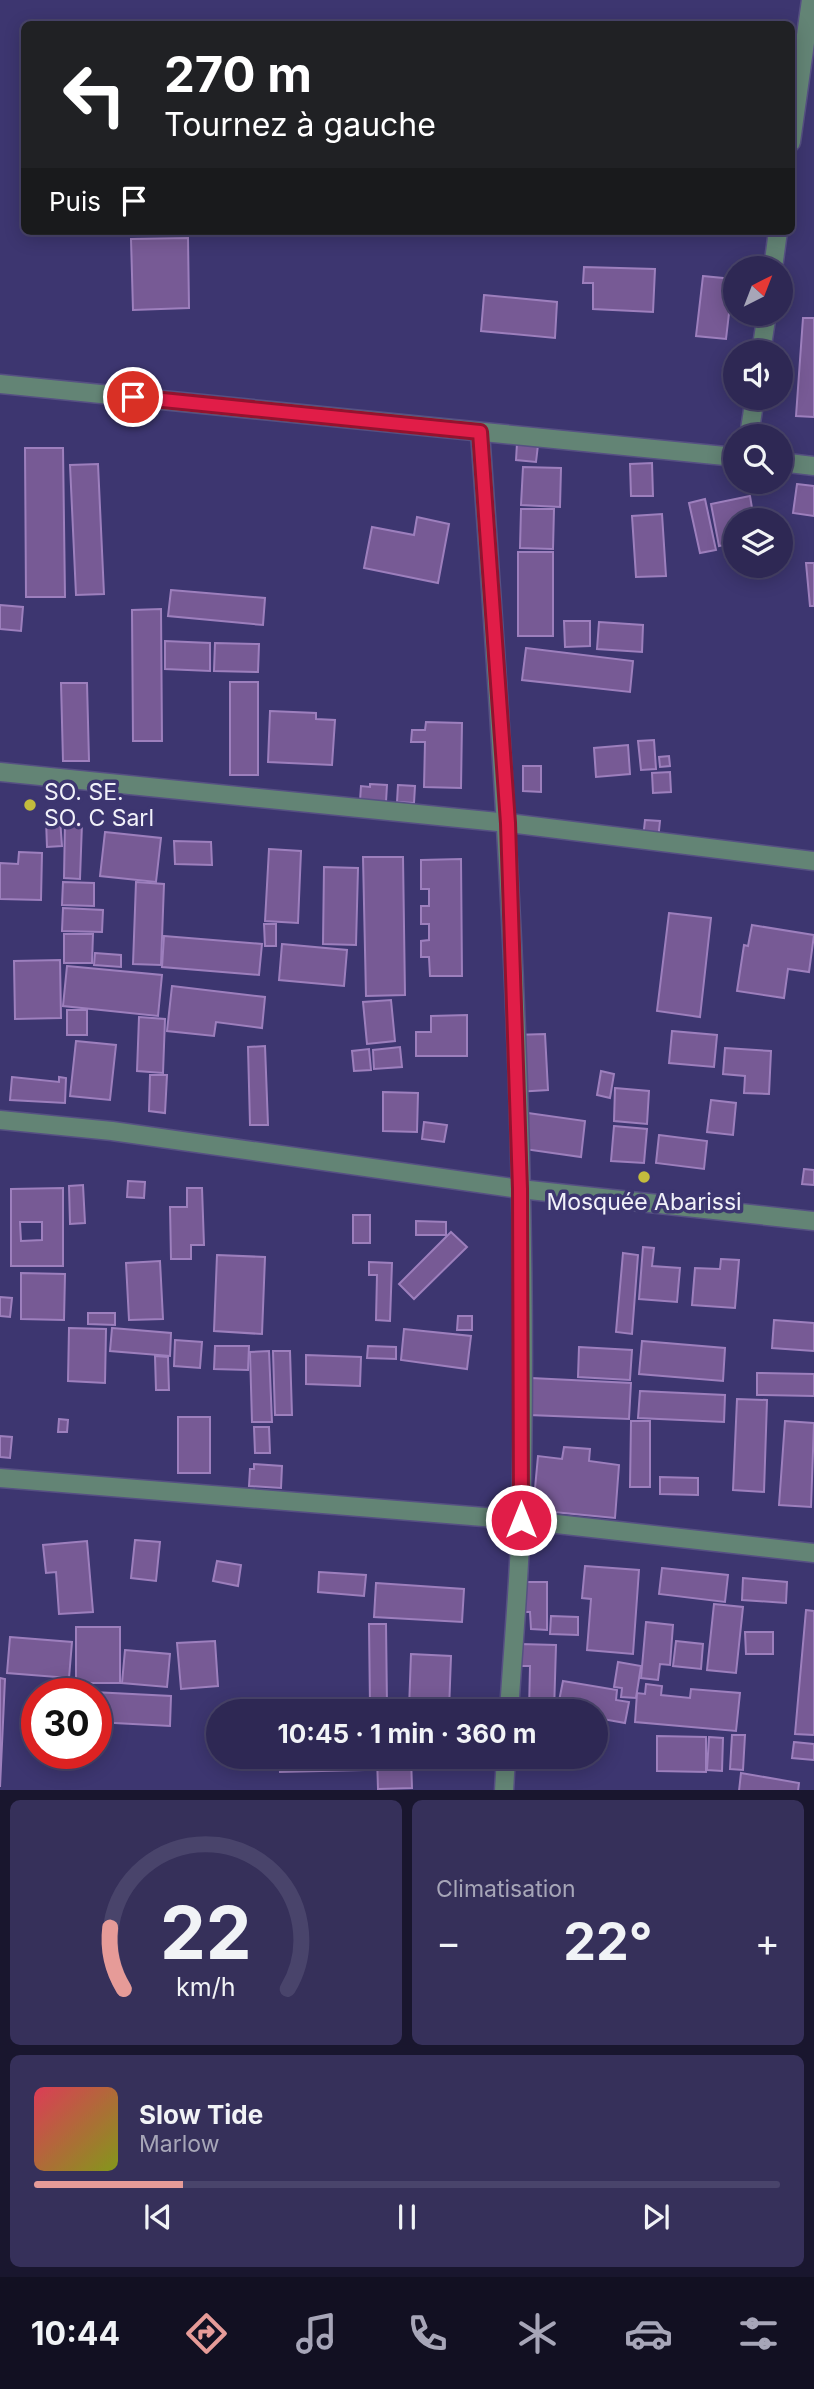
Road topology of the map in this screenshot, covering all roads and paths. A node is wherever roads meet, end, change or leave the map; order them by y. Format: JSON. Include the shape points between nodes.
{"nodes":[{"id":1,"x":811,"y":0,"type":"edge"},
{"id":2,"x":795,"y":114,"type":"edge"},
{"id":3,"x":777,"y":235,"type":"edge"},
{"id":4,"x":775,"y":256,"type":"edge"},
{"id":5,"x":0,"y":384,"type":"edge"},
{"id":6,"x":480,"y":432,"type":"junction"},
{"id":7,"x":723,"y":456,"type":"edge"},
{"id":8,"x":793,"y":464,"type":"edge"},
{"id":9,"x":814,"y":466,"type":"edge"},
{"id":10,"x":0,"y":772,"type":"edge"},
{"id":11,"x":508,"y":823,"type":"junction"},
{"id":12,"x":814,"y":861,"type":"edge"},
{"id":13,"x":0,"y":1120,"type":"edge"},
{"id":14,"x":520,"y":1189,"type":"junction"},
{"id":15,"x":814,"y":1221,"type":"edge"},
{"id":16,"x":0,"y":1478,"type":"edge"},
{"id":17,"x":521,"y":1520,"type":"junction"},
{"id":18,"x":814,"y":1553,"type":"edge"},
{"id":19,"x":510,"y":1699,"type":"edge"},
{"id":20,"x":505,"y":1769,"type":"edge"},
{"id":21,"x":504,"y":1790,"type":"edge"}],
"edges":[{"from":1,"to":2,"type":"street"},
{"from":3,"to":4,"type":"street"},
{"from":5,"to":6,"type":"street"},
{"from":6,"to":7,"type":"street"},
{"from":6,"to":11,"type":"street"},
{"from":8,"to":9,"type":"street"},
{"from":10,"to":11,"type":"street"},
{"from":11,"to":12,"type":"street"},
{"from":11,"to":14,"type":"street"},
{"from":13,"to":14,"type":"street"},
{"from":14,"to":15,"type":"street"},
{"from":14,"to":17,"type":"street"},
{"from":16,"to":17,"type":"street"},
{"from":17,"to":18,"type":"street"},
{"from":17,"to":19,"type":"street"},
{"from":20,"to":21,"type":"street"}]}
